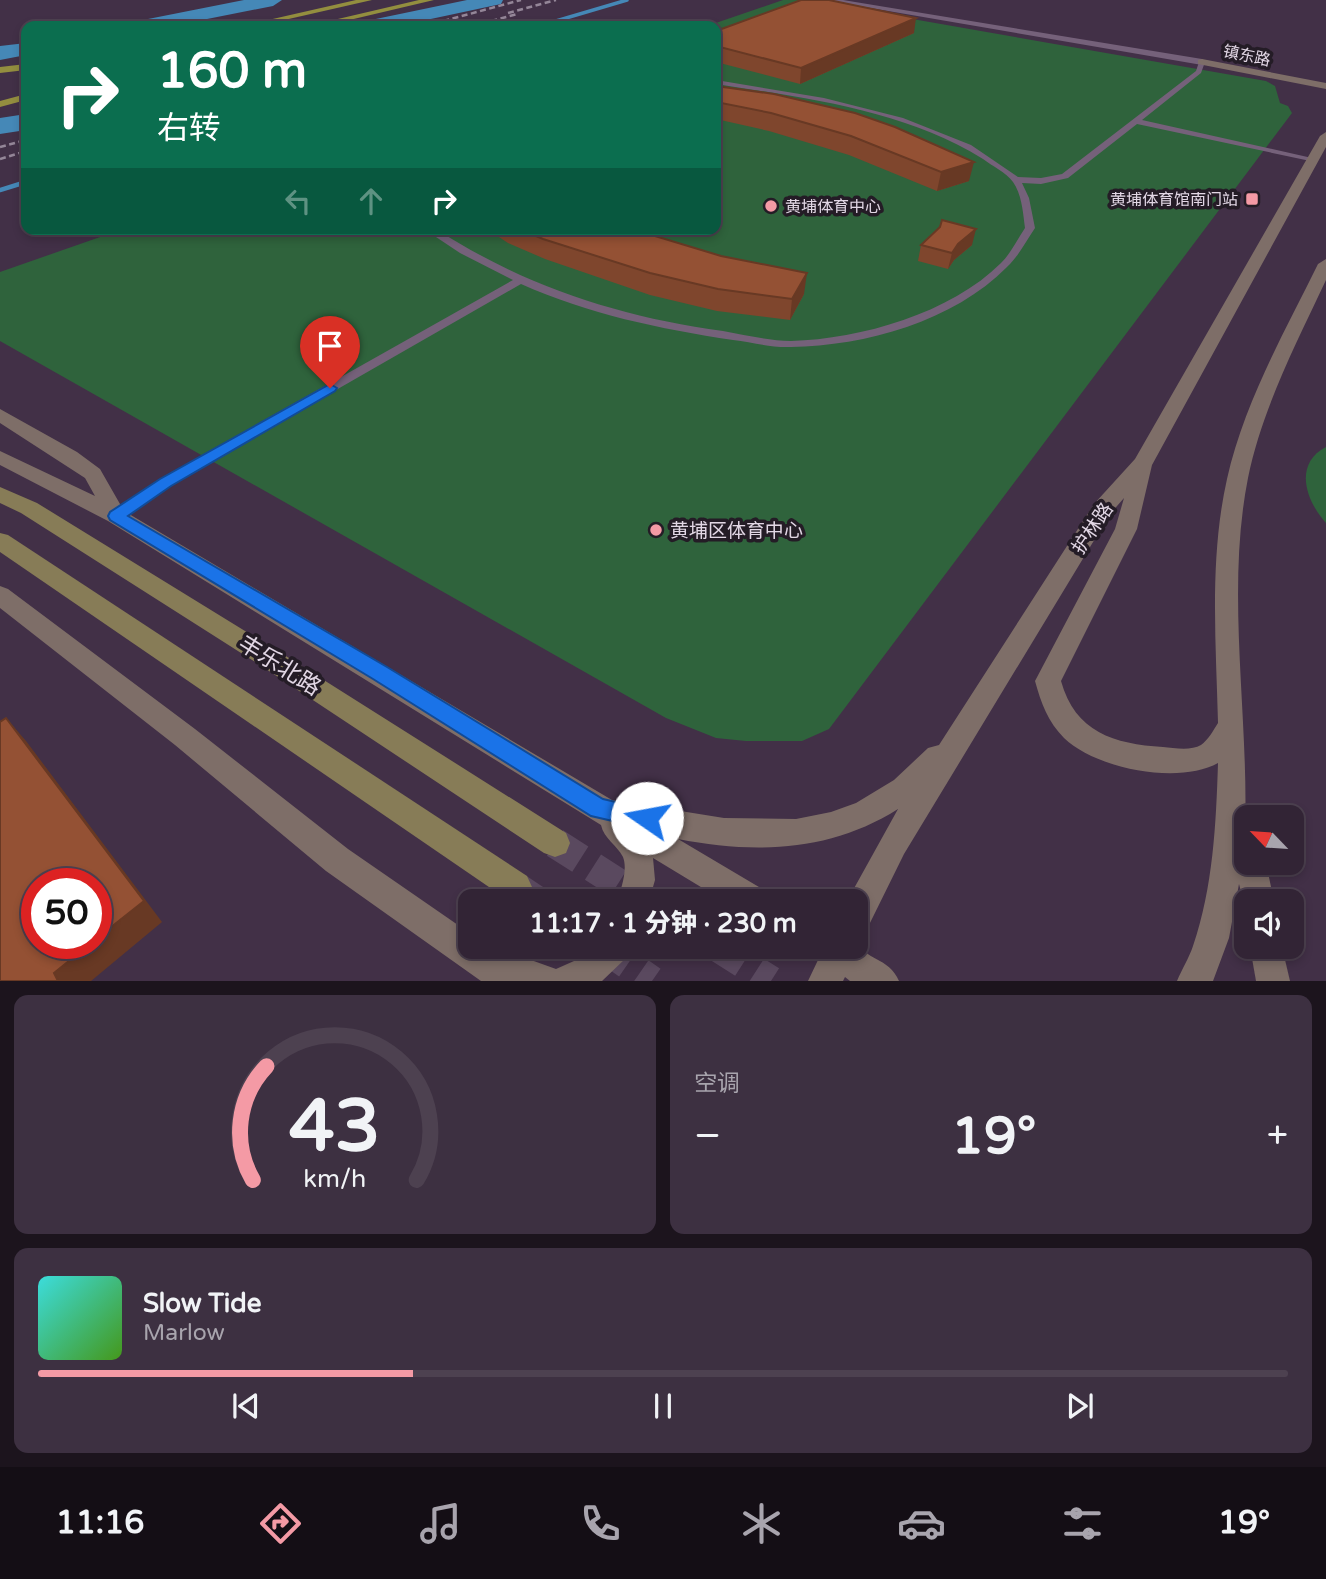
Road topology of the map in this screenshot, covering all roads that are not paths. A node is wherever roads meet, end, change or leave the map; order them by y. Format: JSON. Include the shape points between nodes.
{"nodes":[{"id":1,"x":368,"y":0,"type":"edge"},
{"id":2,"x":390,"y":0,"type":"edge"},
{"id":3,"x":432,"y":0,"type":"edge"},
{"id":4,"x":828,"y":0,"type":"edge"},
{"id":5,"x":270,"y":21,"type":"edge"},
{"id":6,"x":305,"y":21,"type":"edge"},
{"id":7,"x":336,"y":21,"type":"edge"},
{"id":8,"x":354,"y":21,"type":"edge"},
{"id":9,"x":1202,"y":62,"type":"junction"},
{"id":10,"x":21,"y":68,"type":"edge"},
{"id":11,"x":0,"y":70,"type":"edge"},
{"id":12,"x":1277,"y":76,"type":"junction"},
{"id":13,"x":1326,"y":76,"type":"edge"},
{"id":14,"x":721,"y":83,"type":"edge"},
{"id":15,"x":1326,"y":84,"type":"edge"},
{"id":16,"x":21,"y":86,"type":"edge"},
{"id":17,"x":0,"y":92,"type":"edge"},
{"id":18,"x":21,"y":92,"type":"edge"},
{"id":19,"x":0,"y":97,"type":"edge"},
{"id":20,"x":21,"y":98,"type":"edge"},
{"id":21,"x":1326,"y":99,"type":"edge"},
{"id":22,"x":0,"y":104,"type":"edge"},
{"id":23,"x":21,"y":107,"type":"edge"},
{"id":24,"x":0,"y":112,"type":"edge"},
{"id":25,"x":1136,"y":121,"type":"junction"},
{"id":26,"x":1326,"y":136,"type":"edge"},
{"id":27,"x":1312,"y":160,"type":"junction"},
{"id":28,"x":1016,"y":180,"type":"junction"},
{"id":29,"x":437,"y":235,"type":"edge"},
{"id":30,"x":1326,"y":264,"type":"edge"},
{"id":31,"x":519,"y":281,"type":"junction"},
{"id":32,"x":0,"y":415,"type":"edge"},
{"id":33,"x":0,"y":457,"type":"edge"},
{"id":34,"x":1143,"y":463,"type":"junction"},
{"id":35,"x":0,"y":494,"type":"edge"},
{"id":36,"x":116,"y":516,"type":"junction"},
{"id":37,"x":0,"y":541,"type":"edge"},
{"id":38,"x":0,"y":595,"type":"edge"},
{"id":39,"x":13,"y":611,"type":"edge"},
{"id":40,"x":1230,"y":727,"type":"junction"},
{"id":41,"x":957,"y":739,"type":"junction"},
{"id":42,"x":1242,"y":805,"type":"edge"},
{"id":43,"x":599,"y":809,"type":"junction"},
{"id":44,"x":555,"y":843,"type":"tunnel mouth"},
{"id":45,"x":516,"y":887,"type":"tunnel mouth"},
{"id":46,"x":636,"y":889,"type":"edge"},
{"id":47,"x":734,"y":889,"type":"edge"},
{"id":48,"x":868,"y":894,"type":"edge"},
{"id":49,"x":601,"y":959,"type":"edge"},
{"id":50,"x":837,"y":959,"type":"edge"},
{"id":51,"x":1268,"y":959,"type":"edge"},
{"id":52,"x":490,"y":971,"type":"edge"},
{"id":53,"x":510,"y":981,"type":"edge"},
{"id":54,"x":545,"y":981,"type":"edge"},
{"id":55,"x":568,"y":981,"type":"edge"},
{"id":56,"x":882,"y":981,"type":"edge"},
{"id":57,"x":1194,"y":981,"type":"edge"},
{"id":58,"x":1273,"y":981,"type":"edge"}],
"edges":[{"from":1,"to":5,"type":"highway"},
{"from":2,"to":6,"type":"highway"},
{"from":3,"to":7,"type":"highway"},
{"from":3,"to":8,"type":"highway"},
{"from":4,"to":9,"type":"street"},
{"from":9,"to":12,"type":"main road","name":"镇东路"},
{"from":9,"to":25,"type":"lane","via":[[1199,72]]},
{"from":10,"to":11,"type":"highway"},
{"from":12,"to":13,"type":"main road"},
{"from":12,"to":15,"type":"main road","name":"镇东路"},
{"from":12,"to":21,"type":"main road"},
{"from":14,"to":28,"type":"lane","via":[[837,103],[929,129],[981,153]]},
{"from":16,"to":17,"type":"highway"},
{"from":18,"to":19,"type":"highway"},
{"from":20,"to":22,"type":"highway"},
{"from":23,"to":24,"type":"highway"},
{"from":25,"to":27,"type":"lane"},
{"from":25,"to":28,"type":"lane","via":[[1065,176]]},
{"from":26,"to":27,"type":"main road","name":"护林路"},
{"from":27,"to":34,"type":"main road","name":"护林路"},
{"from":28,"to":31,"type":"lane","via":[[1026,199],[1030,228],[1004,266],[966,295],[855,338],[790,344],[702,333],[602,310]]},
{"from":29,"to":31,"type":"lane"},
{"from":30,"to":40,"type":"main road","via":[[1263,398],[1236,484],[1228,588]]},
{"from":31,"to":36,"type":"lane","via":[[165,482]]},
{"from":32,"to":36,"type":"main road","via":[[93,474]]},
{"from":33,"to":36,"type":"main road"},
{"from":34,"to":40,"type":"main road","via":[[1126,528],[1048,681],[1051,699],[1083,738],[1129,757],[1204,758],[1217,748]]},
{"from":34,"to":41,"type":"main road","name":"护林路","via":[[1102,509]]},
{"from":35,"to":44,"type":"main road","name":"丰乐北路","via":[[272,660]]},
{"from":36,"to":43,"type":"main road"},
{"from":37,"to":45,"type":"main road"},
{"from":38,"to":39,"type":"main road"},
{"from":39,"to":52,"type":"main road","via":[[337,860]]},
{"from":40,"to":42,"type":"main road"},
{"from":40,"to":57,"type":"main road","via":[[1228,871],[1215,930]]},
{"from":41,"to":43,"type":"main road","via":[[900,793],[831,827],[766,836],[719,833]]},
{"from":41,"to":48,"type":"main road","name":"护林路"},
{"from":43,"to":46,"type":"main road","via":[[638,852]]},
{"from":43,"to":47,"type":"main road"},
{"from":49,"to":55,"type":"main road"},
{"from":50,"to":56,"type":"main road"},
{"from":51,"to":58,"type":"main road"},
{"from":52,"to":53,"type":"main road"},
{"from":52,"to":54,"type":"main road"}]}
